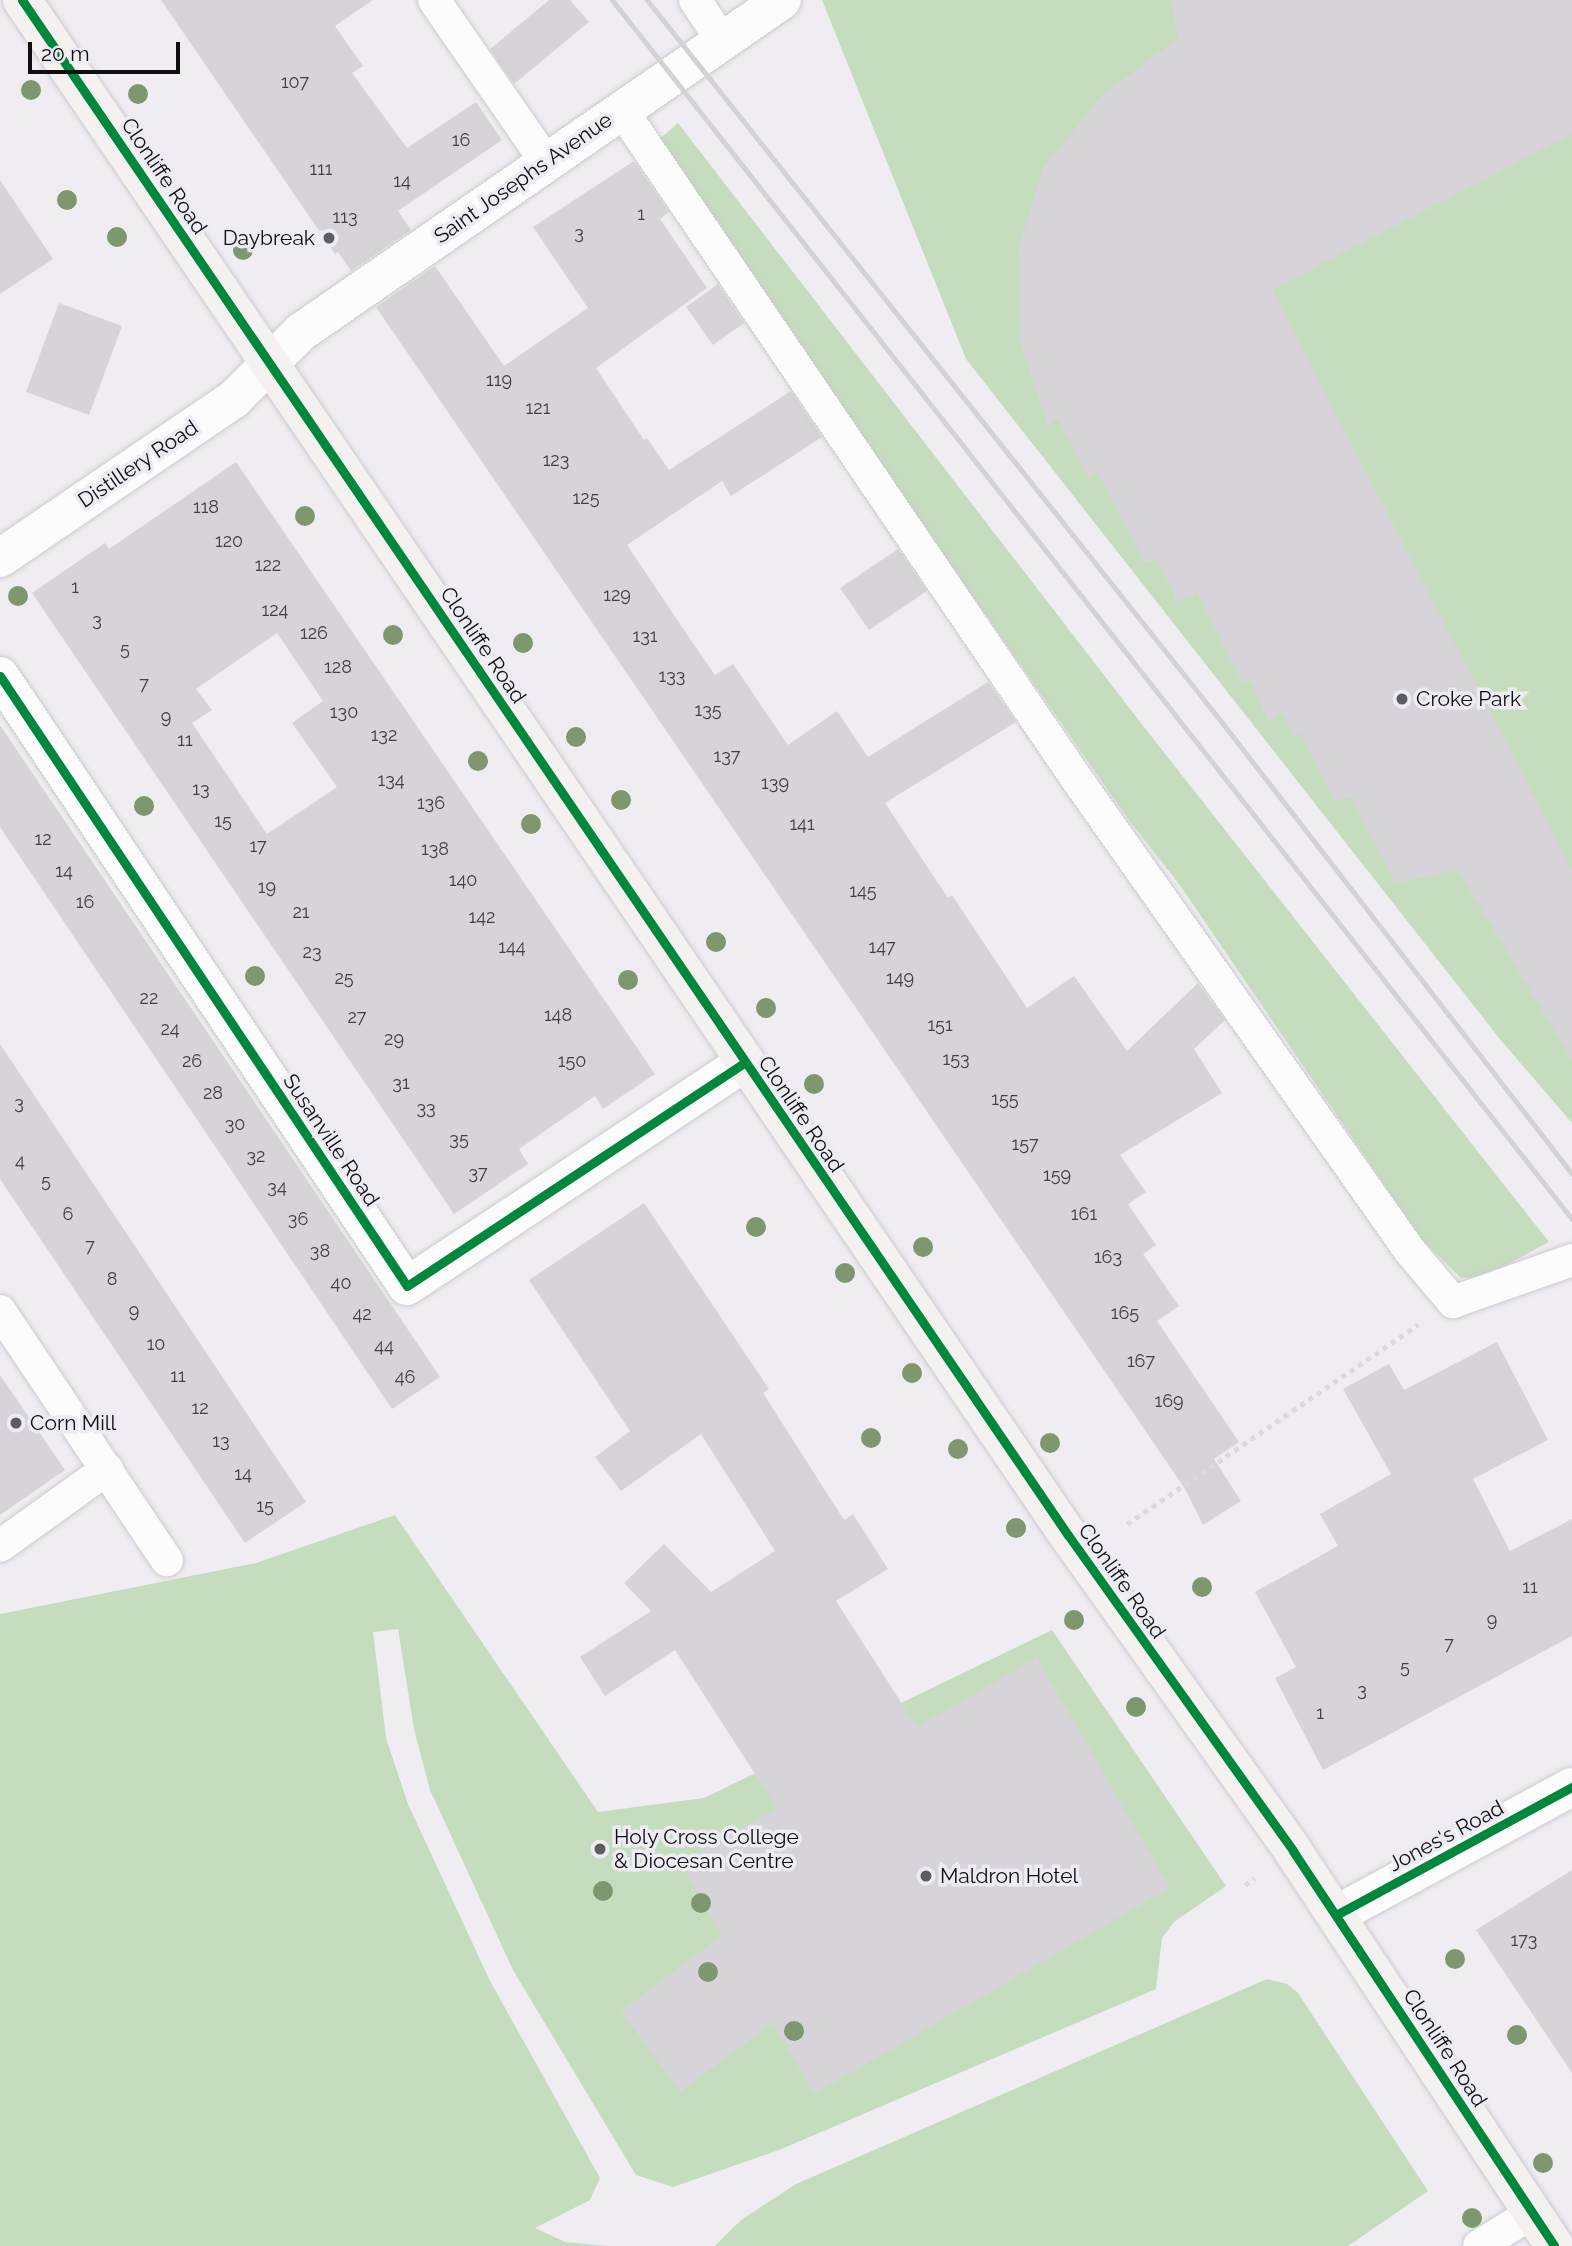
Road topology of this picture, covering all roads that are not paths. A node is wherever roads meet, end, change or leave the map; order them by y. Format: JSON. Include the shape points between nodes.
{"nodes":[{"id":1,"x":22,"y":0,"type":"edge"},
{"id":2,"x":434,"y":0,"type":"edge"},
{"id":3,"x":695,"y":0,"type":"edge"},
{"id":4,"x":782,"y":0,"type":"edge"},
{"id":5,"x":723,"y":42,"type":"junction"},
{"id":6,"x":621,"y":109,"type":"junction"},
{"id":7,"x":546,"y":162,"type":"junction"},
{"id":8,"x":269,"y":362,"type":"junction"},
{"id":9,"x":0,"y":558,"type":"edge"},
{"id":10,"x":0,"y":676,"type":"edge"},
{"id":11,"x":745,"y":1062,"type":"junction"},
{"id":12,"x":1572,"y":1260,"type":"edge"},
{"id":13,"x":0,"y":1311,"type":"edge"},
{"id":14,"x":107,"y":1469,"type":"junction"},
{"id":15,"x":0,"y":1546,"type":"edge"},
{"id":16,"x":167,"y":1560,"type":"dead end"},
{"id":17,"x":1572,"y":1787,"type":"edge"},
{"id":18,"x":1336,"y":1915,"type":"junction"},
{"id":19,"x":1532,"y":2213,"type":"junction"},
{"id":20,"x":1479,"y":2246,"type":"edge"},
{"id":21,"x":1554,"y":2246,"type":"edge"}],
"edges":[{"from":1,"to":8,"type":"main road","name":"Clonliffe Road"},
{"from":2,"to":7,"type":"lane"},
{"from":3,"to":5,"type":"lane"},
{"from":4,"to":5,"type":"street","name":"Saint Josephs Avenue"},
{"from":5,"to":6,"type":"street","name":"Saint Josephs Avenue"},
{"from":6,"to":7,"type":"street","name":"Saint Josephs Avenue"},
{"from":6,"to":12,"type":"lane","via":[[1076,778],[1410,1251],[1453,1302]]},
{"from":7,"to":8,"type":"street","name":"Saint Josephs Avenue","via":[[302,332]]},
{"from":8,"to":9,"type":"street","name":"Distillery Road","via":[[234,399]]},
{"from":8,"to":11,"type":"main road","name":"Clonliffe Road"},
{"from":10,"to":11,"type":"street","name":"Susanville Road","via":[[407,1286]]},
{"from":11,"to":18,"type":"main road","name":"Clonliffe Road","via":[[1068,1535]]},
{"from":13,"to":14,"type":"lane"},
{"from":14,"to":15,"type":"lane"},
{"from":14,"to":16,"type":"lane"},
{"from":17,"to":18,"type":"street","name":"Jones's Road"},
{"from":18,"to":19,"type":"main road","name":"Clonliffe Road"},
{"from":19,"to":20,"type":"lane"},
{"from":19,"to":21,"type":"main road","name":"Clonliffe Road"}]}
